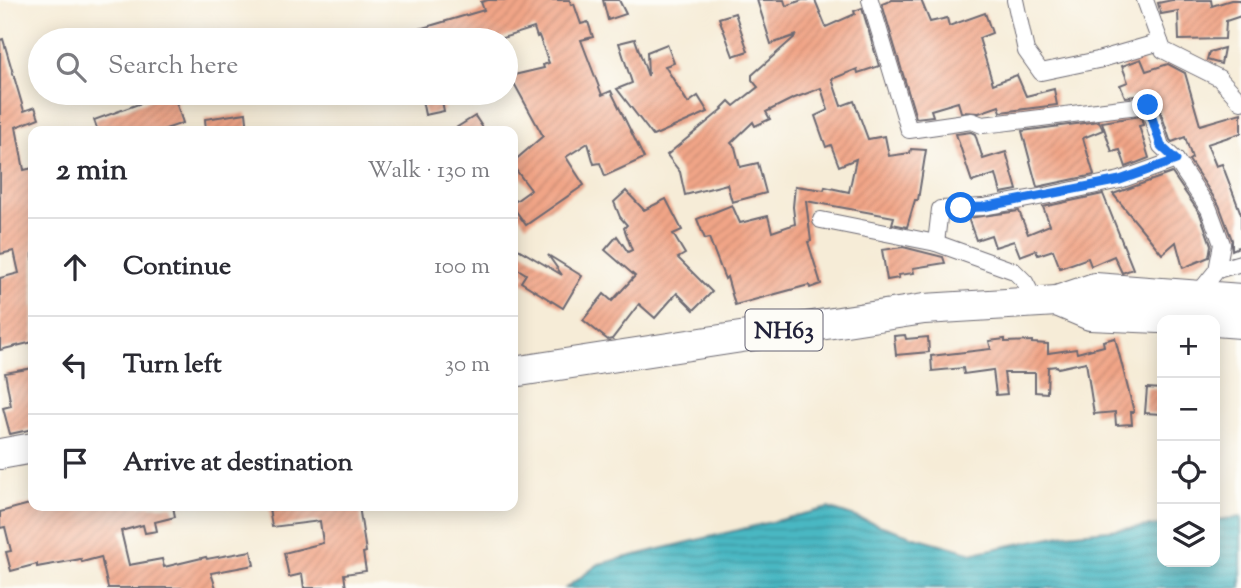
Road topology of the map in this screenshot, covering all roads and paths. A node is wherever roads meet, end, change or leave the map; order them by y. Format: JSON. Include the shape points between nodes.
{"nodes":[{"id":1,"x":870,"y":0,"type":"edge"},
{"id":2,"x":1015,"y":0,"type":"edge"},
{"id":3,"x":1145,"y":0,"type":"edge"},
{"id":4,"x":1160,"y":42,"type":"junction"},
{"id":5,"x":1241,"y":102,"type":"edge"},
{"id":6,"x":1176,"y":160,"type":"junction"},
{"id":7,"x":821,"y":220,"type":"dead end"},
{"id":8,"x":936,"y":243,"type":"junction"},
{"id":9,"x":1241,"y":263,"type":"edge"},
{"id":10,"x":1217,"y":270,"type":"junction"},
{"id":11,"x":1241,"y":299,"type":"edge"},
{"id":12,"x":1046,"y":301,"type":"junction"},
{"id":13,"x":1201,"y":308,"type":"edge"},
{"id":14,"x":1220,"y":321,"type":"edge"},
{"id":15,"x":1241,"y":323,"type":"edge"},
{"id":16,"x":518,"y":371,"type":"edge"},
{"id":17,"x":28,"y":449,"type":"edge"},
{"id":18,"x":0,"y":454,"type":"edge"}],
"edges":[{"from":1,"to":6,"type":"street","via":[[909,130],[1148,105],[1161,146]]},
{"from":2,"to":4,"type":"street","via":[[1026,51],[1041,72]]},
{"from":3,"to":4,"type":"street"},
{"from":4,"to":5,"type":"street","via":[[1163,50],[1219,78]]},
{"from":6,"to":8,"type":"street","via":[[1120,180],[1050,195],[940,209]]},
{"from":6,"to":10,"type":"street","via":[[1209,209],[1218,232],[1222,244]]},
{"from":7,"to":8,"type":"street"},
{"from":8,"to":12,"type":"street","via":[[1014,271]]},
{"from":9,"to":10,"type":"street"},
{"from":10,"to":13,"type":"street"},
{"from":11,"to":13,"type":"highway","number":"NH63"},
{"from":12,"to":13,"type":"highway","number":"NH63","via":[[1090,315]]},
{"from":12,"to":16,"type":"highway","number":"NH63","via":[[923,309]]},
{"from":14,"to":15,"type":"highway"},
{"from":17,"to":18,"type":"highway"}]}
